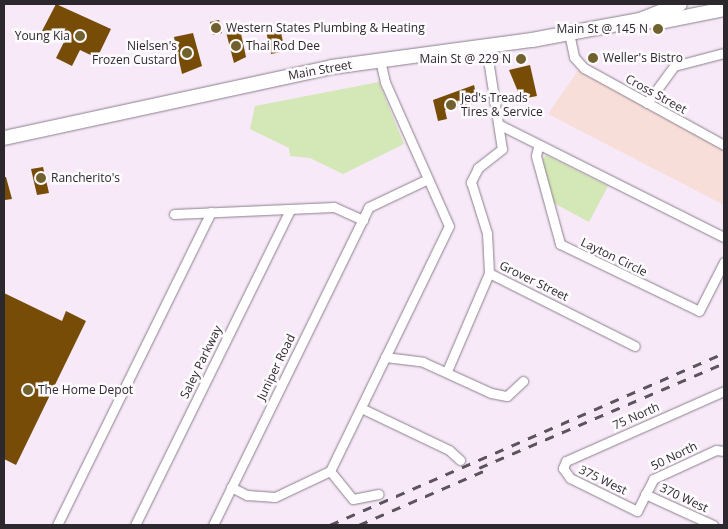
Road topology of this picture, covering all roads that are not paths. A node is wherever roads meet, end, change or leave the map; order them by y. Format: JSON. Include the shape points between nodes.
{"nodes":[{"id":1,"x":680,"y":4,"type":"edge"},
{"id":2,"x":724,"y":9,"type":"edge"},
{"id":3,"x":640,"y":20,"type":"junction"},
{"id":4,"x":569,"y":34,"type":"junction"},
{"id":5,"x":486,"y":46,"type":"junction"},
{"id":6,"x":724,"y":53,"type":"edge"},
{"id":7,"x":380,"y":60,"type":"junction"},
{"id":8,"x":647,"y":103,"type":"junction"},
{"id":9,"x":500,"y":125,"type":"junction"},
{"id":10,"x":4,"y":138,"type":"edge"},
{"id":11,"x":724,"y":145,"type":"edge"},
{"id":12,"x":538,"y":147,"type":"junction"},
{"id":13,"x":428,"y":179,"type":"junction"},
{"id":14,"x":290,"y":210,"type":"junction"},
{"id":15,"x":211,"y":212,"type":"junction"},
{"id":16,"x":174,"y":214,"type":"dead end"},
{"id":17,"x":362,"y":220,"type":"junction"},
{"id":18,"x":724,"y":237,"type":"edge"},
{"id":19,"x":724,"y":262,"type":"edge"},
{"id":20,"x":489,"y":273,"type":"junction"},
{"id":21,"x":635,"y":346,"type":"dead end"},
{"id":22,"x":386,"y":357,"type":"junction"},
{"id":23,"x":447,"y":371,"type":"junction"},
{"id":24,"x":523,"y":381,"type":"dead end"},
{"id":25,"x":724,"y":391,"type":"edge"},
{"id":26,"x":361,"y":408,"type":"junction"},
{"id":27,"x":722,"y":450,"type":"edge"},
{"id":28,"x":460,"y":460,"type":"dead end"},
{"id":29,"x":563,"y":468,"type":"joint"},
{"id":30,"x":330,"y":471,"type":"junction"},
{"id":31,"x":231,"y":486,"type":"junction"},
{"id":32,"x":379,"y":494,"type":"dead end"},
{"id":33,"x":645,"y":494,"type":"junction"},
{"id":34,"x":637,"y":511,"type":"joint"},
{"id":35,"x":57,"y":525,"type":"edge"},
{"id":36,"x":136,"y":525,"type":"edge"},
{"id":37,"x":213,"y":525,"type":"edge"},
{"id":38,"x":713,"y":525,"type":"edge"}],
"edges":[{"from":1,"to":3,"type":"main road","name":"Main Street"},
{"from":2,"to":3,"type":"main road","name":"Main Street","via":[[660,22]]},
{"from":3,"to":4,"type":"main road","name":"Main Street"},
{"from":4,"to":5,"type":"main road","name":"Main Street"},
{"from":4,"to":8,"type":"street","name":"Cross Street","via":[[579,64]]},
{"from":5,"to":7,"type":"main road","name":"Main Street"},
{"from":5,"to":9,"type":"street"},
{"from":6,"to":8,"type":"street","via":[[674,66]]},
{"from":7,"to":10,"type":"main road","name":"Main Street"},
{"from":7,"to":13,"type":"street","via":[[385,82]]},
{"from":8,"to":11,"type":"street","name":"Cross Street"},
{"from":9,"to":12,"type":"street"},
{"from":9,"to":20,"type":"street","name":"Grover Street","via":[[502,149],[478,168],[471,182],[486,233]]},
{"from":12,"to":18,"type":"street"},
{"from":12,"to":19,"type":"street","name":"Layton Circle","via":[[536,156],[560,244],[699,311]]},
{"from":13,"to":17,"type":"street","name":"Juniper Road","via":[[373,204]]},
{"from":13,"to":22,"type":"street","via":[[449,226]]},
{"from":14,"to":15,"type":"street"},
{"from":14,"to":17,"type":"street","via":[[334,207]]},
{"from":14,"to":36,"type":"street","name":"Saley Parkway"},
{"from":15,"to":16,"type":"street"},
{"from":15,"to":35,"type":"street"},
{"from":17,"to":31,"type":"street","name":"Juniper Road"},
{"from":20,"to":21,"type":"street","name":"Grover Street"},
{"from":20,"to":23,"type":"street"},
{"from":22,"to":23,"type":"street","via":[[423,362]]},
{"from":22,"to":26,"type":"street"},
{"from":23,"to":24,"type":"street","via":[[491,394],[507,396]]},
{"from":25,"to":29,"type":"street","name":"75 North","via":[[566,461]]},
{"from":26,"to":28,"type":"street","via":[[449,450]]},
{"from":26,"to":30,"type":"street"},
{"from":27,"to":33,"type":"street","name":"50 North","via":[[653,478]]},
{"from":29,"to":34,"type":"street","name":"375 West","via":[[570,478]]},
{"from":30,"to":31,"type":"street","via":[[275,497],[247,495]]},
{"from":30,"to":32,"type":"street","via":[[353,499]]},
{"from":31,"to":37,"type":"street","name":"Juniper Road"},
{"from":33,"to":34,"type":"street","name":"50 North"},
{"from":33,"to":38,"type":"street","name":"370 West"}]}
